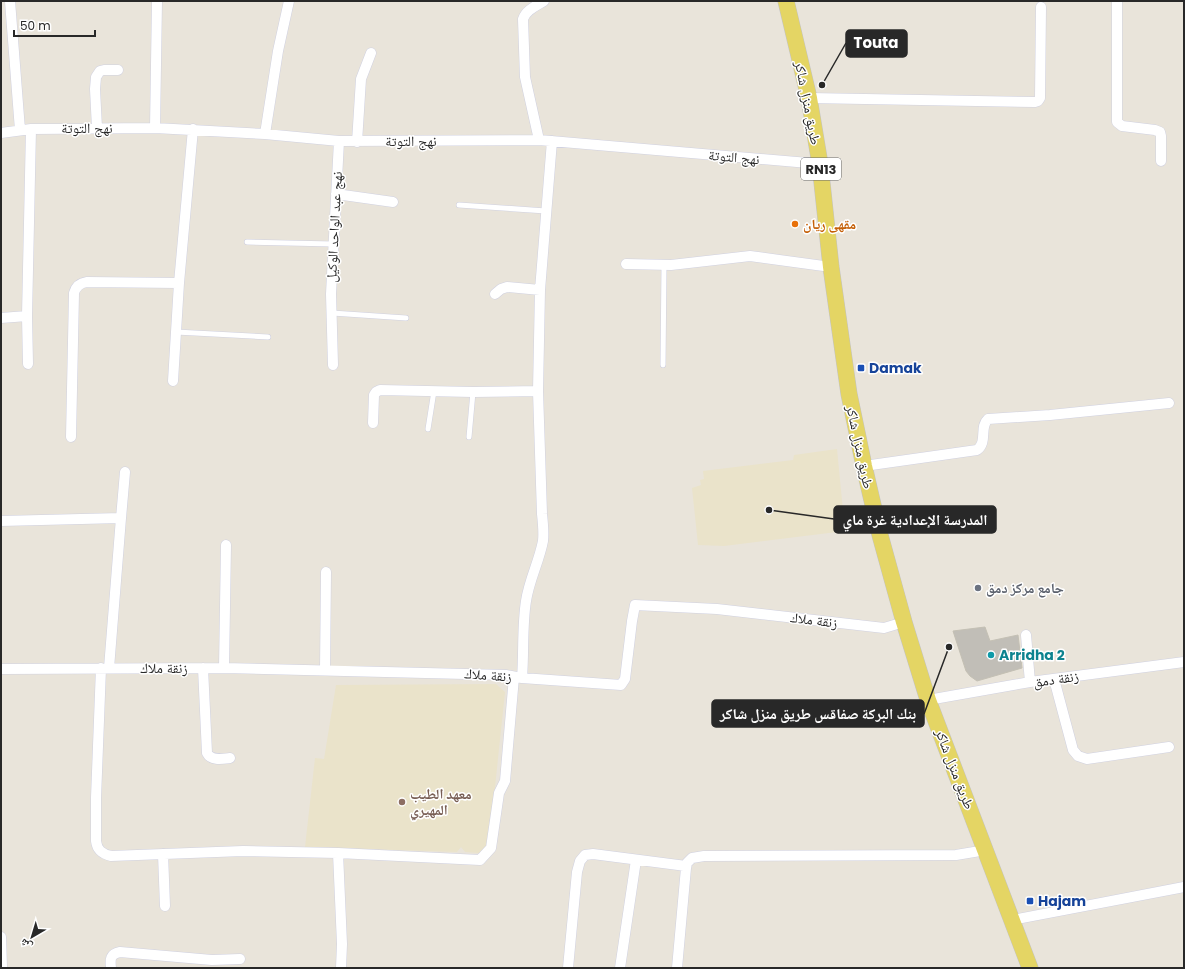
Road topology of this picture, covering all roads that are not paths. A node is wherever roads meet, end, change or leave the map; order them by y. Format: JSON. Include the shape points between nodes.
{"nodes":[{"id":1,"x":10,"y":1,"type":"edge"},
{"id":2,"x":157,"y":1,"type":"edge"},
{"id":3,"x":288,"y":1,"type":"edge"},
{"id":4,"x":544,"y":1,"type":"edge"},
{"id":5,"x":786,"y":1,"type":"edge"},
{"id":6,"x":1116,"y":1,"type":"edge"},
{"id":7,"x":1041,"y":7,"type":"dead end"},
{"id":8,"x":371,"y":53,"type":"dead end"},
{"id":9,"x":118,"y":70,"type":"dead end"},
{"id":10,"x":809,"y":98,"type":"junction"},
{"id":11,"x":31,"y":128,"type":"junction"},
{"id":12,"x":97,"y":128,"type":"junction"},
{"id":13,"x":155,"y":128,"type":"junction"},
{"id":14,"x":193,"y":129,"type":"junction"},
{"id":15,"x":20,"y":130,"type":"junction"},
{"id":16,"x":1,"y":133,"type":"edge"},
{"id":17,"x":265,"y":134,"type":"junction"},
{"id":18,"x":539,"y":140,"type":"junction"},
{"id":19,"x":339,"y":141,"type":"junction"},
{"id":20,"x":552,"y":141,"type":"junction"},
{"id":21,"x":357,"y":142,"type":"junction"},
{"id":22,"x":1161,"y":161,"type":"dead end"},
{"id":23,"x":820,"y":164,"type":"junction"},
{"id":24,"x":336,"y":194,"type":"junction"},
{"id":25,"x":393,"y":202,"type":"dead end"},
{"id":26,"x":459,"y":205,"type":"dead end"},
{"id":27,"x":546,"y":211,"type":"junction"},
{"id":28,"x":247,"y":242,"type":"dead end"},
{"id":29,"x":333,"y":244,"type":"junction"},
{"id":30,"x":626,"y":264,"type":"dead end"},
{"id":31,"x":664,"y":266,"type":"junction"},
{"id":32,"x":831,"y":267,"type":"junction"},
{"id":33,"x":179,"y":283,"type":"junction"},
{"id":34,"x":540,"y":290,"type":"junction"},
{"id":35,"x":495,"y":294,"type":"dead end"},
{"id":36,"x":332,"y":314,"type":"junction"},
{"id":37,"x":27,"y":316,"type":"junction"},
{"id":38,"x":1,"y":318,"type":"edge"},
{"id":39,"x":406,"y":318,"type":"dead end"},
{"id":40,"x":176,"y":332,"type":"junction"},
{"id":41,"x":268,"y":337,"type":"dead end"},
{"id":42,"x":28,"y":364,"type":"dead end"},
{"id":43,"x":333,"y":365,"type":"dead end"},
{"id":44,"x":663,"y":365,"type":"dead end"},
{"id":45,"x":173,"y":381,"type":"dead end"},
{"id":46,"x":434,"y":391,"type":"junction"},
{"id":47,"x":538,"y":391,"type":"junction"},
{"id":48,"x":473,"y":392,"type":"junction"},
{"id":49,"x":1169,"y":403,"type":"dead end"},
{"id":50,"x":373,"y":424,"type":"dead end"},
{"id":51,"x":428,"y":428,"type":"dead end"},
{"id":52,"x":71,"y":437,"type":"dead end"},
{"id":53,"x":469,"y":437,"type":"dead end"},
{"id":54,"x":864,"y":466,"type":"junction"},
{"id":55,"x":125,"y":472,"type":"dead end"},
{"id":56,"x":121,"y":518,"type":"junction"},
{"id":57,"x":1,"y":521,"type":"edge"},
{"id":58,"x":226,"y":545,"type":"dead end"},
{"id":59,"x":326,"y":572,"type":"dead end"},
{"id":60,"x":904,"y":622,"type":"junction"},
{"id":61,"x":1026,"y":635,"type":"dead end"},
{"id":62,"x":1184,"y":662,"type":"edge"},
{"id":63,"x":105,"y":668,"type":"junction"},
{"id":64,"x":203,"y":668,"type":"junction"},
{"id":65,"x":224,"y":668,"type":"junction"},
{"id":66,"x":1,"y":669,"type":"edge"},
{"id":67,"x":325,"y":670,"type":"junction"},
{"id":68,"x":518,"y":677,"type":"junction"},
{"id":69,"x":1054,"y":679,"type":"junction"},
{"id":70,"x":1030,"y":682,"type":"junction"},
{"id":71,"x":928,"y":700,"type":"junction"},
{"id":72,"x":1169,"y":747,"type":"dead end"},
{"id":73,"x":230,"y":758,"type":"dead end"},
{"id":74,"x":986,"y":850,"type":"junction"},
{"id":75,"x":338,"y":853,"type":"junction"},
{"id":76,"x":163,"y":854,"type":"junction"},
{"id":77,"x":636,"y":860,"type":"junction"},
{"id":78,"x":686,"y":866,"type":"junction"},
{"id":79,"x":1184,"y":887,"type":"edge"},
{"id":80,"x":165,"y":906,"type":"dead end"},
{"id":81,"x":1012,"y":920,"type":"junction"},
{"id":82,"x":1,"y":937,"type":"edge"},
{"id":83,"x":240,"y":959,"type":"dead end"},
{"id":84,"x":2,"y":968,"type":"edge"},
{"id":85,"x":111,"y":968,"type":"edge"},
{"id":86,"x":341,"y":968,"type":"edge"},
{"id":87,"x":568,"y":968,"type":"edge"},
{"id":88,"x":620,"y":968,"type":"edge"},
{"id":89,"x":677,"y":968,"type":"edge"},
{"id":90,"x":1030,"y":968,"type":"edge"}],
"edges":[{"from":1,"to":15,"type":"street"},
{"from":2,"to":13,"type":"street"},
{"from":3,"to":17,"type":"street"},
{"from":4,"to":18,"type":"street","via":[[529,10],[524,19],[525,77]]},
{"from":5,"to":10,"type":"main road","name":"طريق منزل شاكر","number":"RN13"},
{"from":6,"to":22,"type":"street","via":[[1117,122],[1122,126],[1160,132]]},
{"from":7,"to":10,"type":"street","via":[[1040,98],[1035,102]]},
{"from":8,"to":21,"type":"street","via":[[362,79]]},
{"from":9,"to":12,"type":"street","via":[[104,70],[97,74]]},
{"from":10,"to":23,"type":"main road","name":"طريق منزل شاكر","number":"RN13"},
{"from":11,"to":12,"type":"street","name":"نهج التوتة"},
{"from":11,"to":15,"type":"street","name":"نهج التوتة"},
{"from":11,"to":37,"type":"street"},
{"from":12,"to":13,"type":"street","name":"نهج التوتة"},
{"from":13,"to":14,"type":"street","name":"نهج التوتة"},
{"from":14,"to":17,"type":"street","name":"نهج التوتة"},
{"from":14,"to":33,"type":"street"},
{"from":15,"to":16,"type":"street","name":"نهج التوتة"},
{"from":17,"to":19,"type":"street","name":"نهج التوتة"},
{"from":18,"to":20,"type":"street","name":"نهج التوتة"},
{"from":18,"to":21,"type":"street","name":"نهج التوتة"},
{"from":19,"to":21,"type":"street","name":"نهج التوتة"},
{"from":19,"to":24,"type":"street","name":"نهج عبد الواحد الوكيل"},
{"from":20,"to":23,"type":"street","name":"نهج التوتة"},
{"from":20,"to":27,"type":"street"},
{"from":23,"to":32,"type":"main road","name":"طريق منزل شاكر","number":"RN13"},
{"from":24,"to":25,"type":"street"},
{"from":24,"to":29,"type":"street","name":"نهج عبد الواحد الوكيل"},
{"from":26,"to":27,"type":"lane"},
{"from":27,"to":34,"type":"street"},
{"from":28,"to":29,"type":"lane"},
{"from":29,"to":36,"type":"street","name":"نهج عبد الواحد الوكيل"},
{"from":30,"to":31,"type":"street"},
{"from":31,"to":32,"type":"street","via":[[750,256]]},
{"from":31,"to":44,"type":"lane"},
{"from":32,"to":54,"type":"main road","name":"طريق منزل شاكر","number":"RN13","via":[[849,394]]},
{"from":33,"to":40,"type":"street"},
{"from":33,"to":52,"type":"street","via":[[87,282],[76,287]]},
{"from":34,"to":35,"type":"street","via":[[507,287]]},
{"from":34,"to":47,"type":"street"},
{"from":36,"to":39,"type":"lane"},
{"from":36,"to":43,"type":"street","name":"نهج عبد الواحد الوكيل"},
{"from":37,"to":38,"type":"street"},
{"from":37,"to":42,"type":"street"},
{"from":40,"to":41,"type":"lane"},
{"from":40,"to":45,"type":"street"},
{"from":46,"to":48,"type":"street"},
{"from":46,"to":50,"type":"street","via":[[378,390],[374,395]]},
{"from":46,"to":51,"type":"lane"},
{"from":47,"to":48,"type":"street"},
{"from":47,"to":68,"type":"street","via":[[543,532],[526,600]]},
{"from":48,"to":53,"type":"lane"},
{"from":49,"to":54,"type":"street","via":[[988,419],[984,424],[983,444],[977,450]]},
{"from":54,"to":60,"type":"main road","name":"طريق منزل شاكر","number":"RN13"},
{"from":55,"to":56,"type":"street"},
{"from":56,"to":57,"type":"street"},
{"from":56,"to":63,"type":"street"},
{"from":58,"to":65,"type":"street"},
{"from":59,"to":67,"type":"street"},
{"from":60,"to":68,"type":"street","name":"زنقة ملاك","via":[[884,628],[717,609],[635,605],[625,679],[620,685]]},
{"from":60,"to":71,"type":"main road","name":"طريق منزل شاكر","number":"RN13"},
{"from":61,"to":70,"type":"street"},
{"from":62,"to":69,"type":"street","name":"زنقة دمق"},
{"from":63,"to":64,"type":"street","name":"زنقة ملاك"},
{"from":63,"to":66,"type":"street","name":"زنقة ملاك"},
{"from":63,"to":76,"type":"street","via":[[96,798],[96,846],[104,854],[111,856]]},
{"from":64,"to":65,"type":"street","name":"زنقة ملاك"},
{"from":64,"to":73,"type":"street","via":[[207,753],[211,758]]},
{"from":65,"to":67,"type":"street","name":"زنقة ملاك"},
{"from":67,"to":68,"type":"street","name":"زنقة ملاك"},
{"from":68,"to":75,"type":"street","via":[[505,781],[499,793],[491,848],[480,860]]},
{"from":69,"to":70,"type":"street","name":"زنقة دمق"},
{"from":69,"to":72,"type":"street","via":[[1073,750],[1078,756],[1086,759]]},
{"from":70,"to":71,"type":"street","name":"زنقة دمق"},
{"from":71,"to":74,"type":"main road","name":"طريق منزل شاكر","number":"RN13"},
{"from":74,"to":78,"type":"street","via":[[956,855],[696,856]]},
{"from":74,"to":81,"type":"main road","name":"طريق منزل شاكر","number":"RN13"},
{"from":75,"to":76,"type":"street","via":[[243,851]]},
{"from":75,"to":86,"type":"street"},
{"from":76,"to":80,"type":"street"},
{"from":77,"to":78,"type":"street"},
{"from":77,"to":87,"type":"street","via":[[593,854],[582,858],[578,872]]},
{"from":77,"to":88,"type":"street"},
{"from":78,"to":89,"type":"street"},
{"from":79,"to":81,"type":"street"},
{"from":81,"to":90,"type":"main road","name":"طريق منزل شاكر","number":"RN13"},
{"from":82,"to":84,"type":"street"},
{"from":83,"to":85,"type":"street","via":[[212,960],[120,952],[111,957]]}]}
